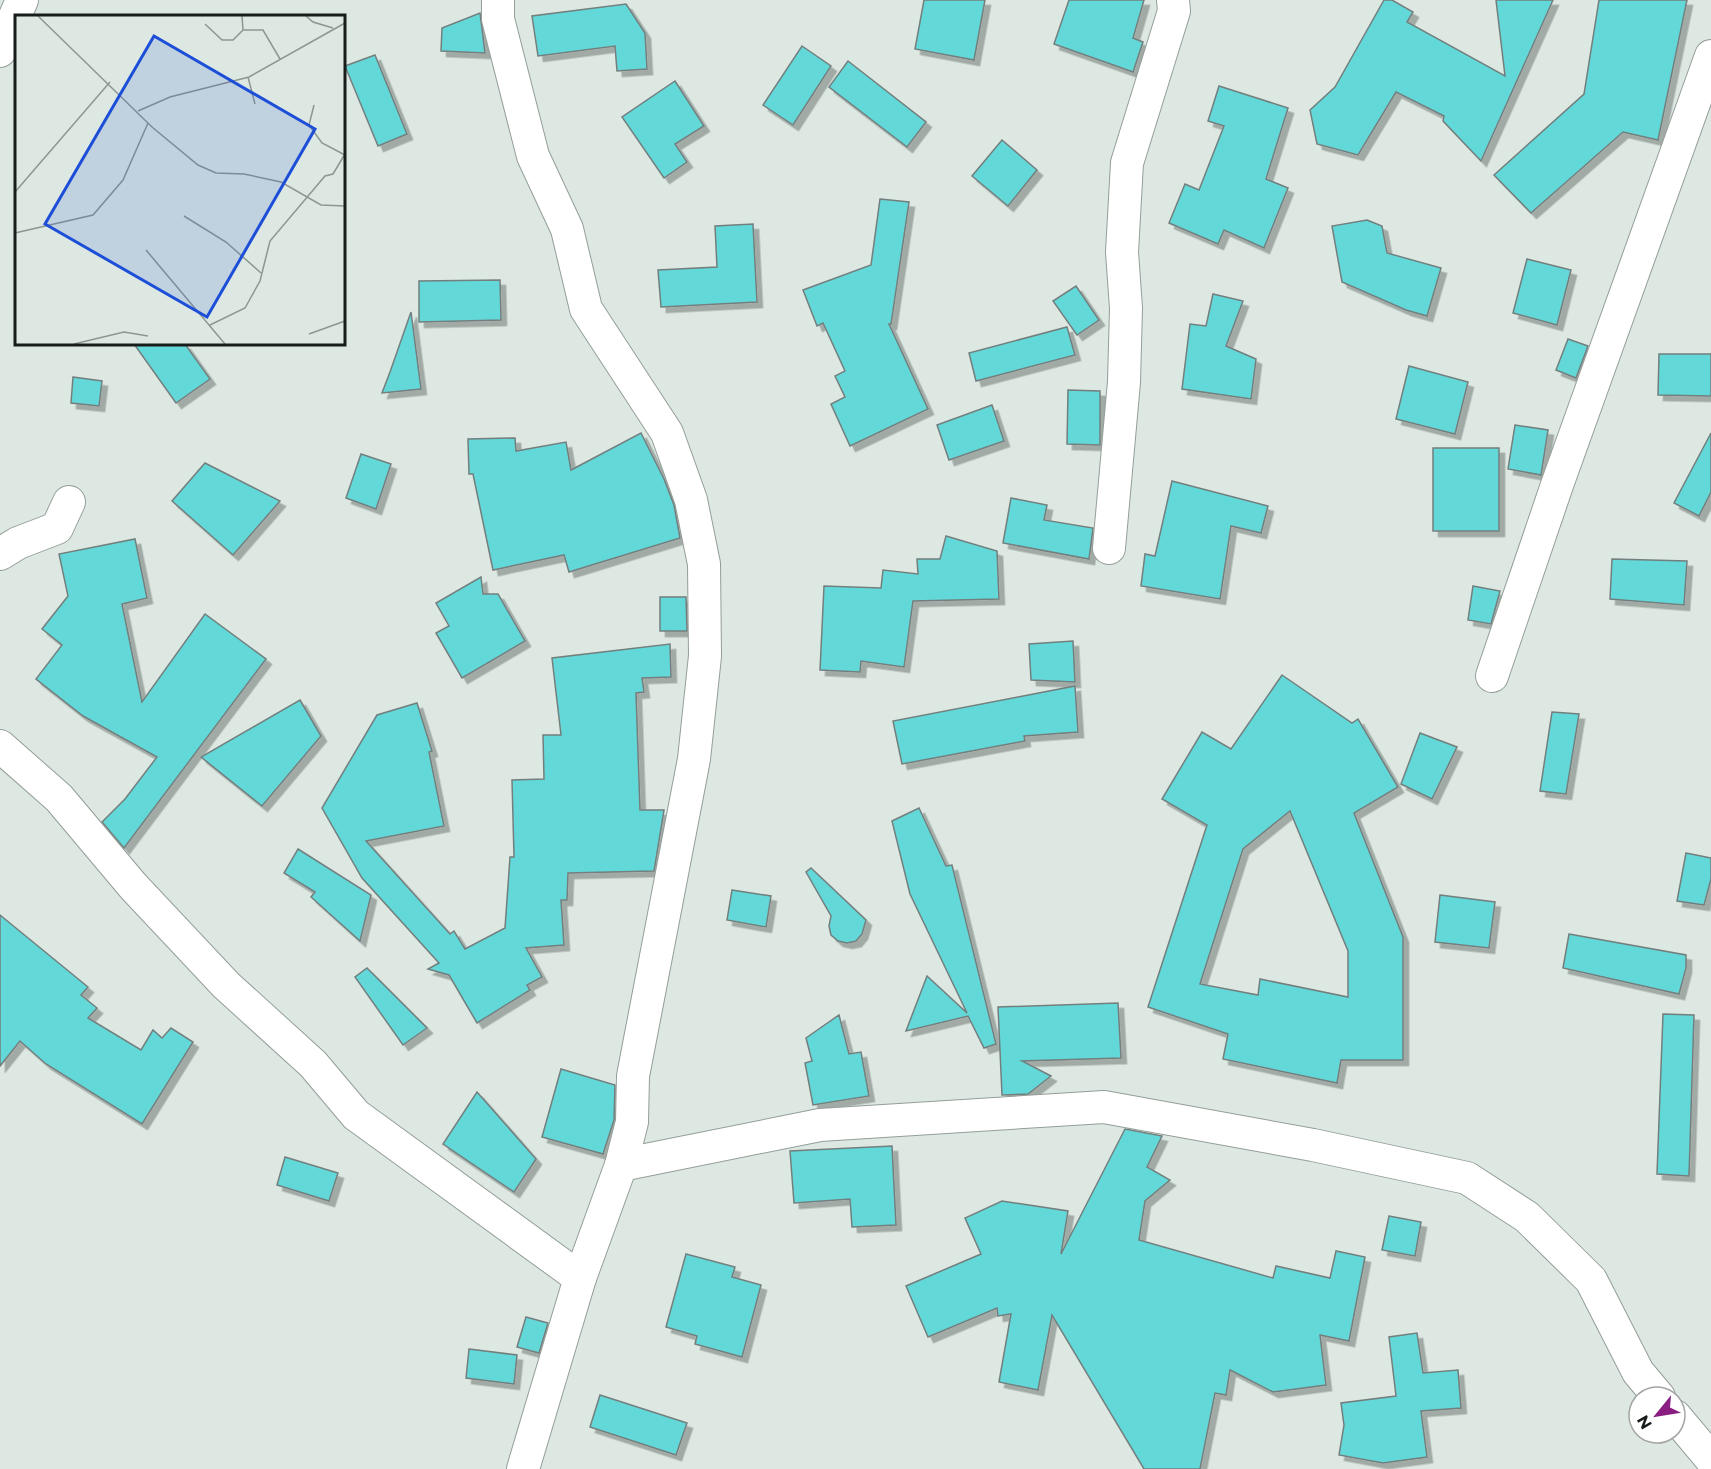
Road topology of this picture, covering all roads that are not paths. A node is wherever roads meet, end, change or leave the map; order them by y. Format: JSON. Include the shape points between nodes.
{"nodes":[{"id":1,"x":22,"y":0,"type":"edge"},
{"id":2,"x":498,"y":0,"type":"edge"},
{"id":3,"x":1173,"y":0,"type":"edge"},
{"id":4,"x":16,"y":15,"type":"edge"},
{"id":5,"x":15,"y":16,"type":"edge"},
{"id":6,"x":0,"y":51,"type":"edge"},
{"id":7,"x":1711,"y":57,"type":"edge"},
{"id":8,"x":69,"y":502,"type":"dead end"},
{"id":9,"x":1109,"y":548,"type":"dead end"},
{"id":10,"x":0,"y":554,"type":"edge"},
{"id":11,"x":1492,"y":676,"type":"dead end"},
{"id":12,"x":0,"y":746,"type":"edge"},
{"id":13,"x":621,"y":1165,"type":"junction"},
{"id":14,"x":580,"y":1278,"type":"junction"},
{"id":15,"x":1649,"y":1385,"type":"edge"},
{"id":16,"x":1687,"y":1430,"type":"edge"},
{"id":17,"x":1711,"y":1459,"type":"edge"},
{"id":18,"x":523,"y":1469,"type":"edge"}],
"edges":[{"from":1,"to":4,"type":"street"},
{"from":2,"to":13,"type":"street","via":[[498,19],[533,156],[567,229],[586,309],[667,433],[691,501],[704,564],[705,656],[694,759],[633,1076],[632,1122]]},
{"from":3,"to":9,"type":"street","via":[[1174,11],[1127,163],[1122,252],[1126,309],[1124,382]]},
{"from":5,"to":6,"type":"street"},
{"from":7,"to":11,"type":"street"},
{"from":8,"to":10,"type":"street","via":[[57,528]]},
{"from":12,"to":14,"type":"street","via":[[59,798],[133,886],[226,985],[313,1064],[356,1115]]},
{"from":13,"to":14,"type":"street"},
{"from":13,"to":15,"type":"street","via":[[820,1125],[1104,1107],[1313,1145],[1467,1178],[1527,1217],[1591,1280],[1638,1372]]},
{"from":14,"to":18,"type":"street"},
{"from":16,"to":17,"type":"street"}]}
